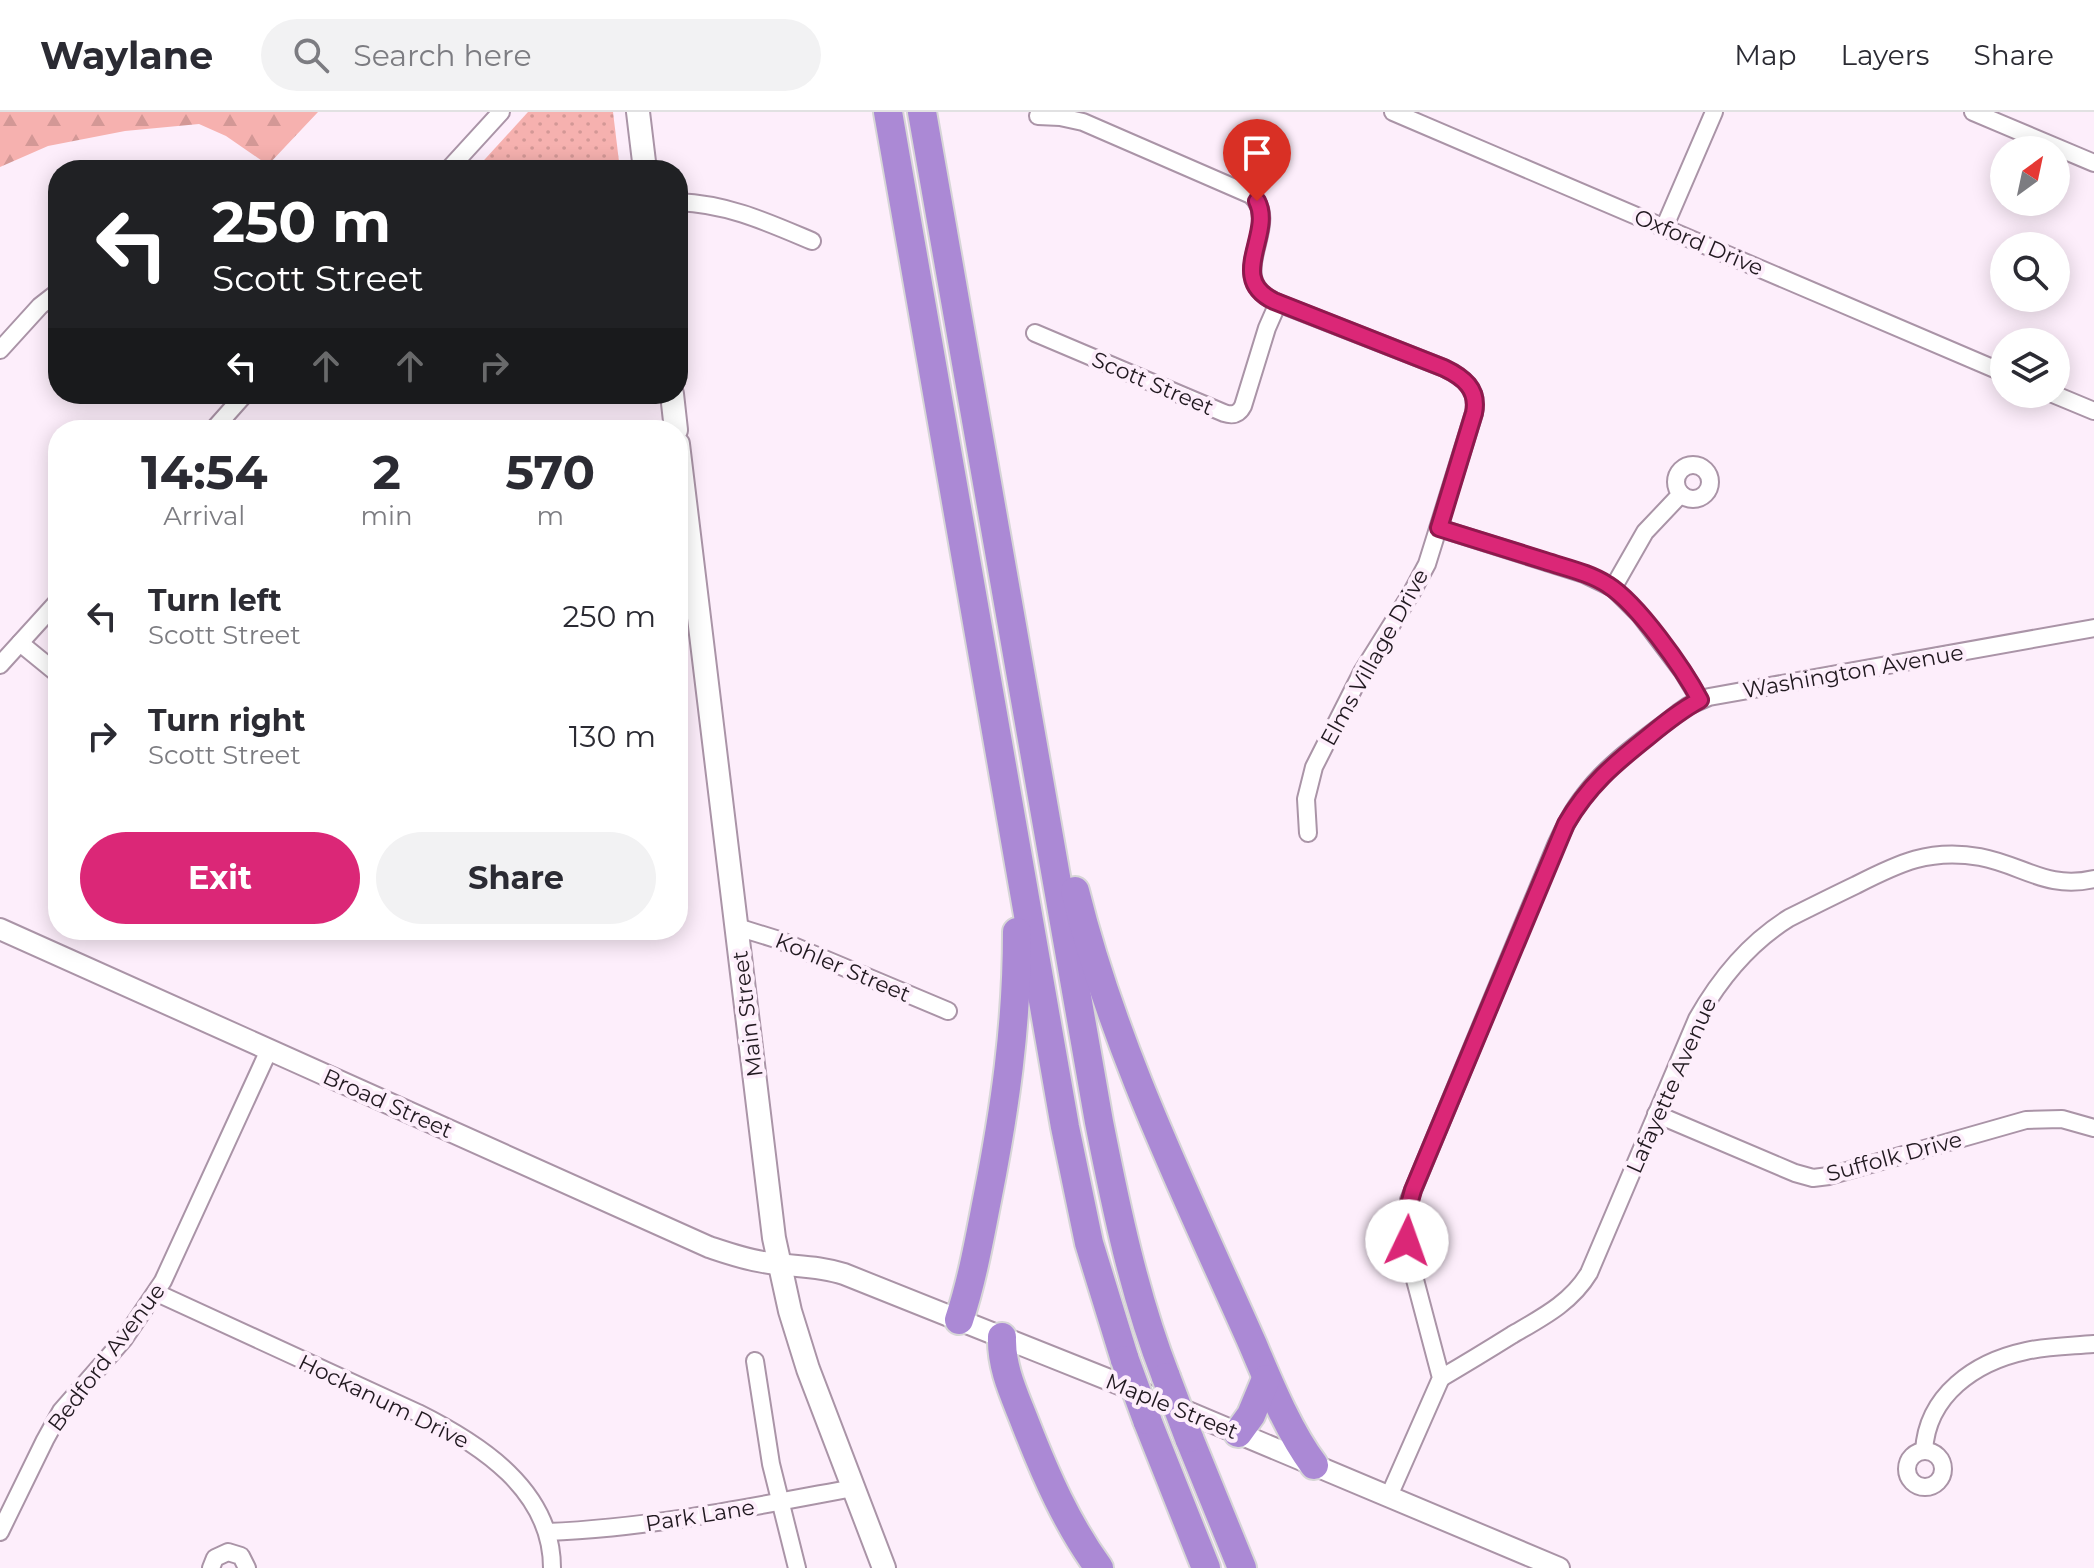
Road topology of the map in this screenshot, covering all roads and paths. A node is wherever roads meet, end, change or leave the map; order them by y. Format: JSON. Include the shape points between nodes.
{"nodes":[{"id":1,"x":501,"y":112,"type":"edge"},
{"id":2,"x":638,"y":112,"type":"edge"},
{"id":3,"x":888,"y":112,"type":"edge"},
{"id":4,"x":922,"y":112,"type":"edge"},
{"id":5,"x":1393,"y":112,"type":"edge"},
{"id":6,"x":1714,"y":112,"type":"edge"},
{"id":7,"x":1973,"y":112,"type":"edge"},
{"id":8,"x":1038,"y":116,"type":"dead end"},
{"id":9,"x":457,"y":160,"type":"edge"},
{"id":10,"x":644,"y":160,"type":"edge"},
{"id":11,"x":2094,"y":163,"type":"edge"},
{"id":12,"x":688,"y":203,"type":"edge"},
{"id":13,"x":1664,"y":228,"type":"junction"},
{"id":14,"x":812,"y":241,"type":"dead end"},
{"id":15,"x":48,"y":300,"type":"edge"},
{"id":16,"x":1278,"y":303,"type":"junction"},
{"id":17,"x":1035,"y":333,"type":"dead end"},
{"id":18,"x":0,"y":350,"type":"edge"},
{"id":19,"x":1990,"y":367,"type":"edge"},
{"id":20,"x":2070,"y":401,"type":"edge"},
{"id":21,"x":236,"y":404,"type":"edge"},
{"id":22,"x":2094,"y":411,"type":"edge"},
{"id":23,"x":222,"y":420,"type":"edge"},
{"id":24,"x":1681,"y":494,"type":"dead end"},
{"id":25,"x":688,"y":526,"type":"edge"},
{"id":26,"x":1439,"y":528,"type":"junction"},
{"id":27,"x":1613,"y":588,"type":"junction"},
{"id":28,"x":48,"y":612,"type":"edge"},
{"id":29,"x":2094,"y":628,"type":"edge"},
{"id":30,"x":20,"y":643,"type":"junction"},
{"id":31,"x":0,"y":665,"type":"edge"},
{"id":32,"x":48,"y":666,"type":"edge"},
{"id":33,"x":1700,"y":700,"type":"junction"},
{"id":34,"x":1040,"y":788,"type":"junction"},
{"id":35,"x":1308,"y":833,"type":"dead end"},
{"id":36,"x":1020,"y":871,"type":"junction"},
{"id":37,"x":2094,"y":879,"type":"edge"},
{"id":38,"x":737,"y":927,"type":"junction"},
{"id":39,"x":0,"y":929,"type":"edge"},
{"id":40,"x":948,"y":1011,"type":"dead end"},
{"id":41,"x":269,"y":1050,"type":"junction"},
{"id":42,"x":1656,"y":1114,"type":"junction"},
{"id":43,"x":2094,"y":1128,"type":"edge"},
{"id":44,"x":779,"y":1264,"type":"junction"},
{"id":45,"x":157,"y":1293,"type":"junction"},
{"id":46,"x":959,"y":1320,"type":"junction"},
{"id":47,"x":1002,"y":1337,"type":"junction"},
{"id":48,"x":2094,"y":1344,"type":"edge"},
{"id":49,"x":755,"y":1361,"type":"dead end"},
{"id":50,"x":1441,"y":1378,"type":"junction"},
{"id":51,"x":1266,"y":1379,"type":"junction"},
{"id":52,"x":1238,"y":1433,"type":"junction"},
{"id":53,"x":1924,"y":1451,"type":"dead end"},
{"id":54,"x":1314,"y":1465,"type":"junction"},
{"id":55,"x":853,"y":1488,"type":"junction"},
{"id":56,"x":1389,"y":1496,"type":"junction"},
{"id":57,"x":781,"y":1501,"type":"junction"},
{"id":58,"x":0,"y":1532,"type":"edge"},
{"id":59,"x":547,"y":1532,"type":"junction"},
{"id":60,"x":211,"y":1568,"type":"edge"},
{"id":61,"x":247,"y":1568,"type":"edge"},
{"id":62,"x":552,"y":1568,"type":"edge"},
{"id":63,"x":797,"y":1568,"type":"edge"},
{"id":64,"x":884,"y":1568,"type":"edge"},
{"id":65,"x":1099,"y":1568,"type":"edge"},
{"id":66,"x":1206,"y":1568,"type":"edge"},
{"id":67,"x":1242,"y":1568,"type":"edge"},
{"id":68,"x":1559,"y":1568,"type":"edge"}],
"edges":[{"from":1,"to":9,"type":"street"},
{"from":2,"to":10,"type":"main road"},
{"from":3,"to":36,"type":"highway"},
{"from":4,"to":34,"type":"highway"},
{"from":5,"to":13,"type":"street","name":"Oxford Drive"},
{"from":6,"to":13,"type":"street"},
{"from":7,"to":11,"type":"street"},
{"from":8,"to":16,"type":"street","via":[[1083,122],[1251,195],[1262,215],[1252,274],[1257,288]]},
{"from":12,"to":14,"type":"street","via":[[735,210]]},
{"from":13,"to":19,"type":"street","name":"Oxford Drive"},
{"from":15,"to":18,"type":"street"},
{"from":16,"to":17,"type":"street","name":"Scott Street","via":[[1243,406],[1233,415]]},
{"from":16,"to":26,"type":"street","via":[[1444,368],[1469,385],[1476,401],[1474,413]]},
{"from":20,"to":22,"type":"street"},
{"from":21,"to":23,"type":"street"},
{"from":24,"to":27,"type":"street","via":[[1645,532]]},
{"from":25,"to":38,"type":"main road","name":"Main Street"},
{"from":26,"to":27,"type":"street"},
{"from":26,"to":35,"type":"street","name":"Elms Village Drive","via":[[1423,573],[1362,672],[1314,767],[1306,799]]},
{"from":27,"to":33,"type":"street","via":[[1640,615]]},
{"from":28,"to":30,"type":"street"},
{"from":29,"to":33,"type":"street","name":"Washington Avenue"},
{"from":30,"to":31,"type":"street"},
{"from":30,"to":32,"type":"street"},
{"from":33,"to":50,"type":"street","name":"Washington Avenue","via":[[1623,756],[1576,806],[1413,1190],[1406,1223],[1408,1249]]},
{"from":34,"to":51,"type":"highway","via":[[1065,848],[1091,952],[1122,1044]]},
{"from":34,"to":67,"type":"highway","bridge":true,"via":[[1099,1122],[1139,1295]]},
{"from":36,"to":46,"type":"highway","via":[[1011,1064],[973,1273]]},
{"from":36,"to":66,"type":"highway","bridge":true,"via":[[1062,1113],[1102,1291]]},
{"from":37,"to":42,"type":"street","name":"Lafayette Avenue","via":[[2055,881],[1979,857],[1922,856],[1789,918],[1752,946],[1718,984]]},
{"from":38,"to":40,"type":"street","name":"Kohler Street"},
{"from":38,"to":44,"type":"main road","name":"Main Street"},
{"from":39,"to":41,"type":"street","name":"Broad Street"},
{"from":41,"to":44,"type":"street","name":"Broad Street","via":[[699,1242]]},
{"from":41,"to":45,"type":"street","name":"Bedford Avenue"},
{"from":42,"to":43,"type":"street","name":"Suffolk Drive","via":[[1813,1178],[2026,1120],[2062,1119]]},
{"from":42,"to":50,"type":"street","name":"Lafayette Avenue","via":[[1583,1283],[1565,1303]]},
{"from":44,"to":46,"type":"street","name":"Maple Street","via":[[830,1269]]},
{"from":44,"to":55,"type":"main road","name":"Main Street","via":[[808,1369]]},
{"from":45,"to":58,"type":"street","name":"Bedford Avenue","via":[[61,1411]]},
{"from":45,"to":59,"type":"street","name":"Hockanum Drive","via":[[461,1436],[519,1484]]},
{"from":46,"to":47,"type":"street","name":"Maple Street"},
{"from":47,"to":52,"type":"street","name":"Maple Street"},
{"from":47,"to":65,"type":"highway","via":[[1006,1373],[1046,1475]]},
{"from":48,"to":53,"type":"street","via":[[2026,1351],[1976,1369],[1936,1408]]},
{"from":49,"to":57,"type":"street"},
{"from":50,"to":56,"type":"street"},
{"from":51,"to":52,"type":"highway"},
{"from":51,"to":54,"type":"highway"},
{"from":52,"to":54,"type":"street","name":"Maple Street"},
{"from":54,"to":56,"type":"street","name":"Maple Street"},
{"from":55,"to":57,"type":"street","name":"Park Lane"},
{"from":55,"to":64,"type":"main road","name":"Main Street"},
{"from":56,"to":68,"type":"street","name":"Maple Street"},
{"from":57,"to":59,"type":"street","name":"Park Lane","via":[[662,1523]]},
{"from":57,"to":63,"type":"street"},
{"from":59,"to":62,"type":"street","name":"Hockanum Drive"},
{"from":60,"to":61,"type":"street","via":[[215,1558],[228,1552],[241,1556]]}]}
